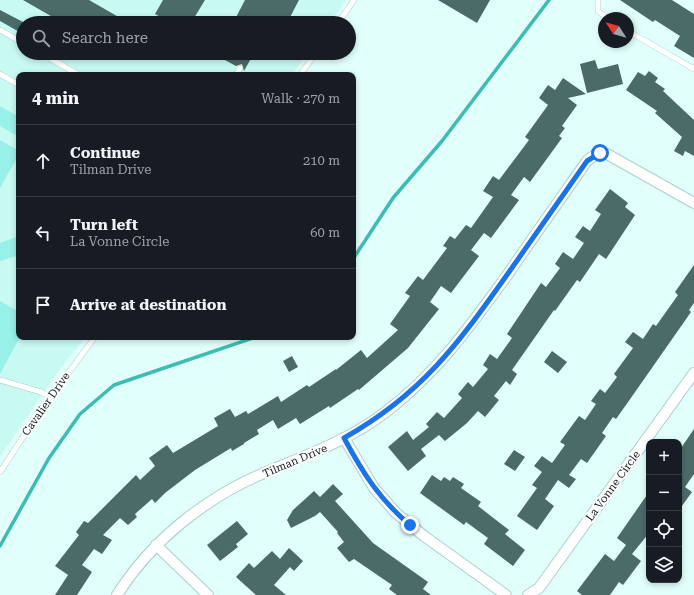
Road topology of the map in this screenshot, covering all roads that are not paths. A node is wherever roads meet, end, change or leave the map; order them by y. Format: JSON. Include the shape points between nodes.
{"nodes":[{"id":1,"x":354,"y":0,"type":"edge"},
{"id":2,"x":598,"y":0,"type":"edge"},
{"id":3,"x":598,"y":12,"type":"edge"},
{"id":4,"x":343,"y":16,"type":"edge"},
{"id":5,"x":0,"y":30,"type":"edge"},
{"id":6,"x":634,"y":34,"type":"edge"},
{"id":7,"x":16,"y":39,"type":"edge"},
{"id":8,"x":53,"y":60,"type":"edge"},
{"id":9,"x":311,"y":60,"type":"edge"},
{"id":10,"x":240,"y":68,"type":"dead end"},
{"id":11,"x":694,"y":69,"type":"edge"},
{"id":12,"x":74,"y":72,"type":"edge"},
{"id":13,"x":238,"y":72,"type":"edge"},
{"id":14,"x":302,"y":72,"type":"edge"},
{"id":15,"x":0,"y":74,"type":"edge"},
{"id":16,"x":16,"y":83,"type":"edge"},
{"id":17,"x":694,"y":203,"type":"edge"},
{"id":18,"x":94,"y":340,"type":"edge"},
{"id":19,"x":694,"y":373,"type":"edge"},
{"id":20,"x":0,"y":380,"type":"edge"},
{"id":21,"x":50,"y":397,"type":"junction"},
{"id":22,"x":344,"y":438,"type":"junction"},
{"id":23,"x":0,"y":472,"type":"edge"},
{"id":24,"x":156,"y":545,"type":"junction"},
{"id":25,"x":117,"y":595,"type":"edge"},
{"id":26,"x":208,"y":595,"type":"edge"},
{"id":27,"x":506,"y":595,"type":"edge"},
{"id":28,"x":528,"y":595,"type":"edge"}],
"edges":[{"from":1,"to":4,"type":"lane"},
{"from":2,"to":3,"type":"lane"},
{"from":5,"to":7,"type":"lane"},
{"from":6,"to":11,"type":"lane"},
{"from":8,"to":12,"type":"lane"},
{"from":9,"to":14,"type":"lane"},
{"from":10,"to":13,"type":"lane"},
{"from":15,"to":16,"type":"lane"},
{"from":17,"to":22,"type":"street","name":"Tilman Drive","via":[[612,156],[600,153],[587,161],[473,323],[438,366],[385,413]]},
{"from":18,"to":21,"type":"lane","name":"Cavalier Drive"},
{"from":19,"to":28,"type":"street","name":"La Vonne Circle","via":[[539,588]]},
{"from":20,"to":21,"type":"lane"},
{"from":21,"to":23,"type":"lane","name":"Cavalier Drive"},
{"from":22,"to":24,"type":"street","name":"Tilman Drive","via":[[263,473],[214,499],[193,513]]},
{"from":22,"to":27,"type":"street","via":[[374,488],[396,513]]},
{"from":24,"to":25,"type":"street","name":"Tilman Drive"},
{"from":24,"to":26,"type":"street"}]}
